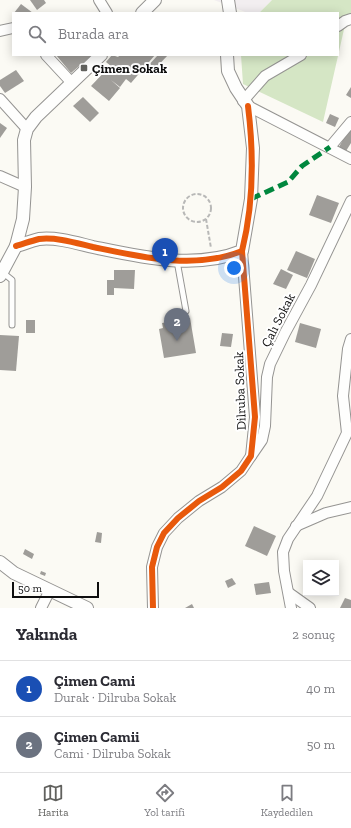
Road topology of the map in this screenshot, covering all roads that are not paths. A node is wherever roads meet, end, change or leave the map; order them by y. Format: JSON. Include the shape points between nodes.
{"nodes":[{"id":1,"x":99,"y":0,"type":"edge"},
{"id":2,"x":155,"y":0,"type":"edge"},
{"id":3,"x":228,"y":0,"type":"edge"},
{"id":4,"x":106,"y":12,"type":"edge"},
{"id":5,"x":143,"y":12,"type":"edge"},
{"id":6,"x":230,"y":12,"type":"edge"},
{"id":7,"x":351,"y":19,"type":"edge"},
{"id":8,"x":339,"y":25,"type":"edge"},
{"id":9,"x":12,"y":28,"type":"edge"},
{"id":10,"x":0,"y":31,"type":"edge"},
{"id":11,"x":47,"y":56,"type":"edge"},
{"id":12,"x":100,"y":56,"type":"edge"},
{"id":13,"x":227,"y":56,"type":"edge"},
{"id":14,"x":299,"y":56,"type":"edge"},
{"id":15,"x":72,"y":84,"type":"junction"},
{"id":16,"x":0,"y":99,"type":"edge"},
{"id":17,"x":245,"y":104,"type":"junction"},
{"id":18,"x":351,"y":122,"type":"edge"},
{"id":19,"x":27,"y":129,"type":"junction"},
{"id":20,"x":330,"y":147,"type":"junction"},
{"id":21,"x":351,"y":159,"type":"edge"},
{"id":22,"x":0,"y":176,"type":"edge"},
{"id":23,"x":25,"y":187,"type":"junction"},
{"id":24,"x":351,"y":202,"type":"edge"},
{"id":25,"x":16,"y":246,"type":"junction"},
{"id":26,"x":242,"y":250,"type":"junction"},
{"id":27,"x":177,"y":261,"type":"junction"},
{"id":28,"x":1,"y":274,"type":"edge"},
{"id":29,"x":186,"y":311,"type":"dead end"},
{"id":30,"x":12,"y":325,"type":"dead end"},
{"id":31,"x":351,"y":339,"type":"edge"},
{"id":32,"x":350,"y":433,"type":"edge"},
{"id":33,"x":251,"y":456,"type":"junction"},
{"id":34,"x":351,"y":507,"type":"edge"},
{"id":35,"x":296,"y":526,"type":"junction"},
{"id":36,"x":0,"y":562,"type":"edge"},
{"id":37,"x":50,"y":590,"type":"junction"},
{"id":38,"x":289,"y":594,"type":"junction"},
{"id":39,"x":41,"y":608,"type":"edge"},
{"id":40,"x":87,"y":608,"type":"edge"},
{"id":41,"x":153,"y":608,"type":"edge"},
{"id":42,"x":290,"y":608,"type":"edge"},
{"id":43,"x":310,"y":608,"type":"edge"}],
"edges":[{"from":1,"to":4,"type":"street"},
{"from":2,"to":5,"type":"street"},
{"from":3,"to":6,"type":"street"},
{"from":7,"to":8,"type":"street"},
{"from":9,"to":10,"type":"street"},
{"from":11,"to":15,"type":"street"},
{"from":12,"to":15,"type":"street"},
{"from":13,"to":17,"type":"street","via":[[228,71]]},
{"from":14,"to":17,"type":"street","via":[[266,76]]},
{"from":15,"to":19,"type":"street","via":[[36,117]]},
{"from":16,"to":19,"type":"street"},
{"from":17,"to":20,"type":"street"},
{"from":17,"to":26,"type":"street","via":[[253,148],[253,173]]},
{"from":18,"to":20,"type":"street"},
{"from":19,"to":23,"type":"street","via":[[24,140]]},
{"from":20,"to":21,"type":"street"},
{"from":22,"to":23,"type":"street"},
{"from":23,"to":25,"type":"street","via":[[23,218]]},
{"from":24,"to":33,"type":"street","name":"Çalı Sokak","via":[[270,364],[265,426],[262,440]]},
{"from":25,"to":27,"type":"street","via":[[39,239],[58,239],[135,256]]},
{"from":25,"to":28,"type":"street"},
{"from":26,"to":27,"type":"street","via":[[230,256]]},
{"from":26,"to":33,"type":"street","name":"Dilruba Sokak","via":[[255,417]]},
{"from":27,"to":29,"type":"lane"},
{"from":28,"to":30,"type":"lane","via":[[12,280]]},
{"from":31,"to":32,"type":"street","via":[[343,396]]},
{"from":32,"to":35,"type":"street","via":[[317,496]]},
{"from":33,"to":41,"type":"street","name":"Dilruba Sokak","via":[[241,471],[199,501],[164,532],[152,567]]},
{"from":34,"to":35,"type":"street","via":[[326,513]]},
{"from":35,"to":38,"type":"street","via":[[283,552]]},
{"from":36,"to":37,"type":"street","via":[[14,573]]},
{"from":37,"to":39,"type":"street"},
{"from":37,"to":40,"type":"street"},
{"from":38,"to":42,"type":"street"},
{"from":38,"to":43,"type":"street"}]}
